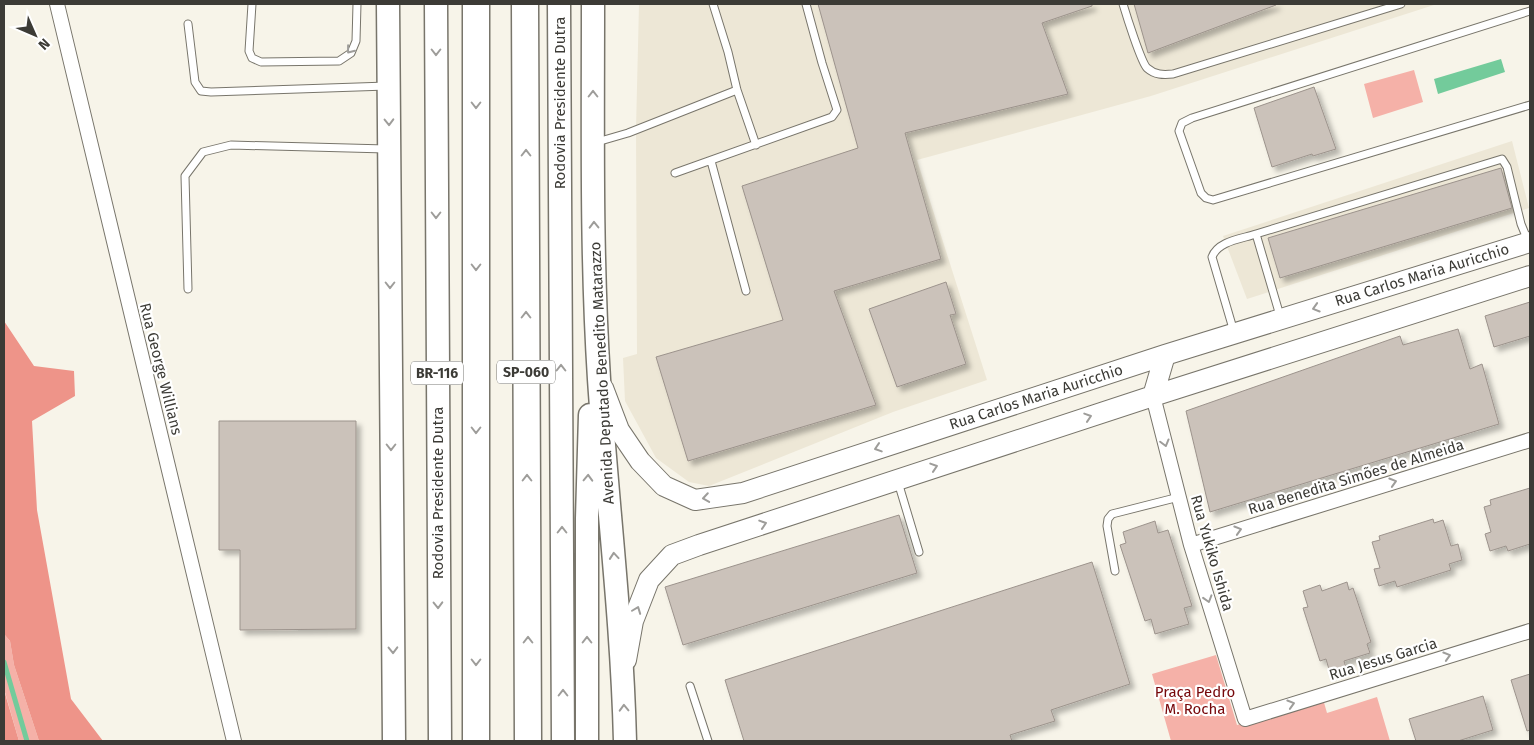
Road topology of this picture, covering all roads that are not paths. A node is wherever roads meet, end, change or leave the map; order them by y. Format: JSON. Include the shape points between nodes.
{"nodes":[{"id":1,"x":57,"y":4,"type":"edge"},
{"id":2,"x":252,"y":4,"type":"edge"},
{"id":3,"x":357,"y":4,"type":"edge"},
{"id":4,"x":388,"y":4,"type":"edge"},
{"id":5,"x":436,"y":4,"type":"edge"},
{"id":6,"x":476,"y":4,"type":"edge"},
{"id":7,"x":525,"y":4,"type":"edge"},
{"id":8,"x":559,"y":4,"type":"edge"},
{"id":9,"x":593,"y":4,"type":"edge"},
{"id":10,"x":713,"y":4,"type":"edge"},
{"id":11,"x":806,"y":4,"type":"edge"},
{"id":12,"x":1123,"y":4,"type":"edge"},
{"id":13,"x":1401,"y":4,"type":"edge"},
{"id":14,"x":1530,"y":11,"type":"edge"},
{"id":15,"x":188,"y":24,"type":"dead end"},
{"id":16,"x":388,"y":86,"type":"junction"},
{"id":17,"x":737,"y":90,"type":"junction"},
{"id":18,"x":1530,"y":105,"type":"edge"},
{"id":19,"x":593,"y":143,"type":"junction"},
{"id":20,"x":756,"y":145,"type":"junction"},
{"id":21,"x":389,"y":149,"type":"junction"},
{"id":22,"x":711,"y":160,"type":"junction"},
{"id":23,"x":675,"y":173,"type":"dead end"},
{"id":24,"x":1256,"y":234,"type":"junction"},
{"id":25,"x":1530,"y":242,"type":"edge"},
{"id":26,"x":1530,"y":276,"type":"edge"},
{"id":27,"x":188,"y":289,"type":"dead end"},
{"id":28,"x":595,"y":289,"type":"junction"},
{"id":29,"x":746,"y":291,"type":"dead end"},
{"id":30,"x":1281,"y":319,"type":"junction"},
{"id":31,"x":1234,"y":333,"type":"junction"},
{"id":32,"x":1165,"y":355,"type":"junction"},
{"id":33,"x":599,"y":378,"type":"junction"},
{"id":34,"x":1152,"y":396,"type":"junction"},
{"id":35,"x":1530,"y":440,"type":"edge"},
{"id":36,"x":897,"y":480,"type":"junction"},
{"id":37,"x":1179,"y":497,"type":"junction"},
{"id":38,"x":1191,"y":545,"type":"junction"},
{"id":39,"x":919,"y":552,"type":"dead end"},
{"id":40,"x":1115,"y":571,"type":"dead end"},
{"id":41,"x":1530,"y":630,"type":"edge"},
{"id":42,"x":623,"y":675,"type":"junction"},
{"id":43,"x":690,"y":686,"type":"dead end"},
{"id":44,"x":1245,"y":719,"type":"joint"},
{"id":45,"x":234,"y":741,"type":"edge"},
{"id":46,"x":394,"y":741,"type":"edge"},
{"id":47,"x":440,"y":741,"type":"edge"},
{"id":48,"x":476,"y":741,"type":"edge"},
{"id":49,"x":528,"y":741,"type":"edge"},
{"id":50,"x":563,"y":741,"type":"edge"},
{"id":51,"x":588,"y":741,"type":"edge"},
{"id":52,"x":626,"y":741,"type":"edge"},
{"id":53,"x":708,"y":741,"type":"edge"}],
"edges":[{"from":1,"to":45,"type":"street","name":"Rua George Willians"},
{"from":3,"to":2,"type":"lane","one_way":true,"via":[[356,41],[351,52],[340,60],[260,62],[252,58],[249,51]]},
{"from":4,"to":16,"type":"main road"},
{"from":5,"to":47,"type":"main road","name":"Rodovia Presidente Dutra","number":"BR-116","one_way":true},
{"from":6,"to":48,"type":"highway","number":"SP-060","one_way":true},
{"from":49,"to":7,"type":"highway","number":"SP-060","one_way":true},
{"from":50,"to":8,"type":"main road","name":"Rodovia Presidente Dutra","one_way":true},
{"from":19,"to":9,"type":"main road","name":"Avenida Deputado Benedito Matarazzo","one_way":true},
{"from":10,"to":17,"type":"lane"},
{"from":11,"to":20,"type":"lane","via":[[837,110],[832,117]]},
{"from":12,"to":13,"type":"lane","via":[[1146,67],[1160,76]]},
{"from":14,"to":18,"type":"lane","via":[[1192,118],[1182,124],[1179,131],[1201,193],[1214,200]]},
{"from":15,"to":16,"type":"lane","via":[[195,82],[201,90]]},
{"from":16,"to":21,"type":"main road","one_way":true},
{"from":17,"to":19,"type":"lane","via":[[628,133]]},
{"from":17,"to":20,"type":"lane"},
{"from":28,"to":19,"type":"main road","name":"Avenida Deputado Benedito Matarazzo","one_way":true},
{"from":20,"to":22,"type":"lane"},
{"from":21,"to":27,"type":"lane","via":[[231,145],[203,152],[185,176]]},
{"from":21,"to":46,"type":"main road","one_way":true},
{"from":22,"to":23,"type":"lane"},
{"from":22,"to":29,"type":"lane"},
{"from":24,"to":25,"type":"lane","via":[[1502,159],[1507,167],[1521,224]]},
{"from":24,"to":30,"type":"lane"},
{"from":24,"to":31,"type":"lane","via":[[1219,246],[1212,257]]},
{"from":25,"to":30,"type":"main road","name":"Rua Carlos Maria Auricchio","one_way":true},
{"from":26,"to":34,"type":"main road"},
{"from":28,"to":33,"type":"main road","name":"Avenida Deputado Benedito Matarazzo"},
{"from":51,"to":28,"type":"main road","one_way":true,"via":[[587,518]]},
{"from":30,"to":31,"type":"main road","name":"Rua Carlos Maria Auricchio"},
{"from":31,"to":32,"type":"main road","name":"Rua Carlos Maria Auricchio"},
{"from":32,"to":33,"type":"main road","name":"Rua Carlos Maria Auricchio","one_way":true,"via":[[743,493],[695,500],[664,486],[640,461],[619,430]]},
{"from":32,"to":34,"type":"main road"},
{"from":42,"to":33,"type":"main road","name":"Avenida Deputado Benedito Matarazzo","one_way":true},
{"from":36,"to":34,"type":"main road","one_way":true},
{"from":34,"to":37,"type":"street","name":"Rua Yukiko Ishida","one_way":true},
{"from":38,"to":35,"type":"street","name":"Rua Benedita Simões de Almeida","one_way":true},
{"from":36,"to":39,"type":"lane"},
{"from":42,"to":36,"type":"main road","one_way":true,"via":[[633,621],[649,580],[672,555]]},
{"from":37,"to":38,"type":"street","name":"Rua Yukiko Ishida"},
{"from":37,"to":40,"type":"lane","via":[[1112,514],[1106,526]]},
{"from":38,"to":44,"type":"street","name":"Rua Yukiko Ishida","one_way":true},
{"from":44,"to":41,"type":"street","name":"Rua Jesus Garcia","one_way":true},
{"from":52,"to":42,"type":"main road","name":"Avenida Deputado Benedito Matarazzo","one_way":true},
{"from":43,"to":53,"type":"lane"}]}
